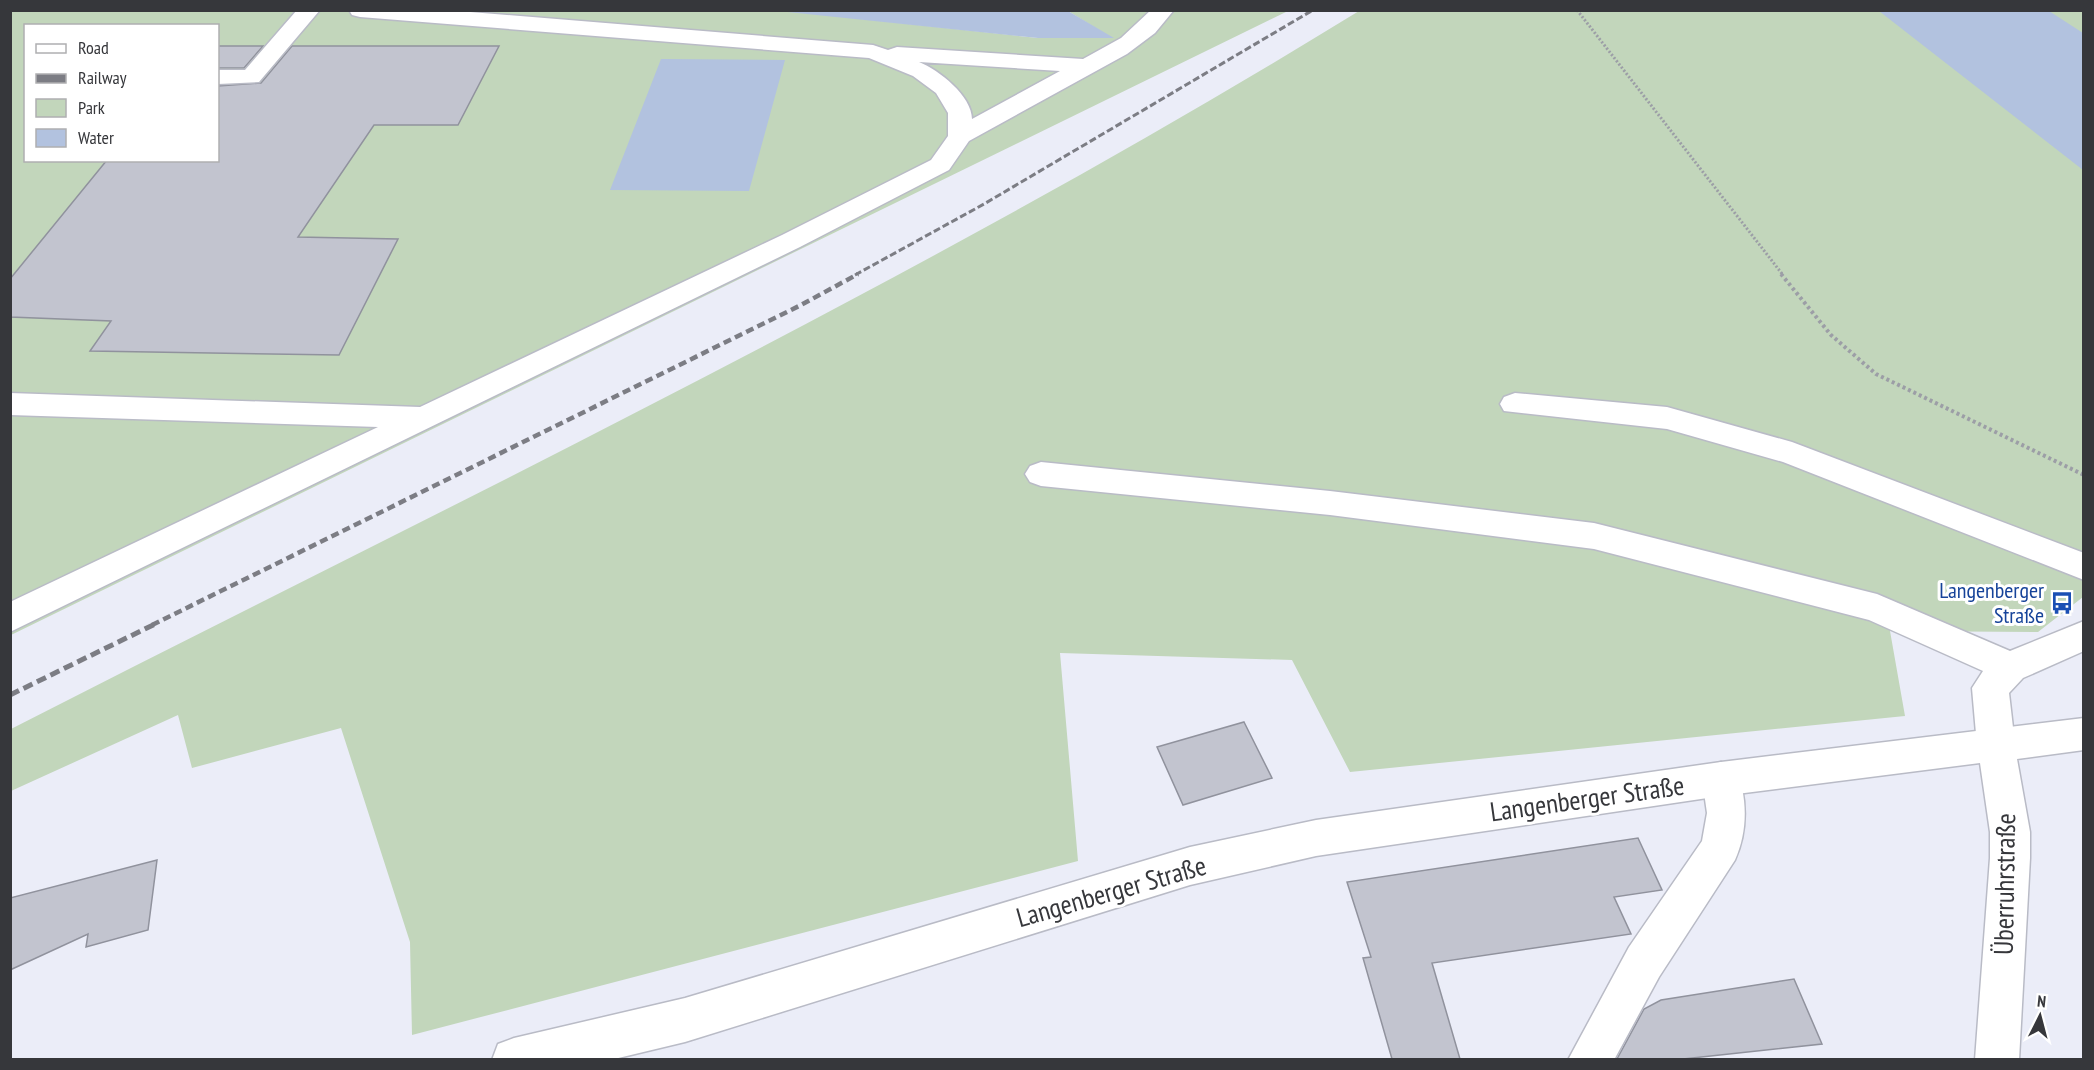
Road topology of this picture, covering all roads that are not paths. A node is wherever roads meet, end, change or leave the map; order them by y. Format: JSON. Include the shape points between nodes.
{"nodes":[{"id":1,"x":309,"y":10,"type":"edge"},
{"id":2,"x":360,"y":10,"type":"edge"},
{"id":3,"x":1163,"y":10,"type":"edge"},
{"id":4,"x":873,"y":52,"type":"junction"},
{"id":5,"x":1086,"y":66,"type":"junction"},
{"id":6,"x":219,"y":77,"type":"edge"},
{"id":7,"x":960,"y":136,"type":"junction"},
{"id":8,"x":10,"y":404,"type":"edge"},
{"id":9,"x":1515,"y":404,"type":"dead end"},
{"id":10,"x":424,"y":418,"type":"junction"},
{"id":11,"x":1041,"y":474,"type":"dead end"},
{"id":12,"x":2084,"y":567,"type":"edge"},
{"id":13,"x":10,"y":618,"type":"edge"},
{"id":14,"x":2084,"y":635,"type":"edge"},
{"id":15,"x":2010,"y":667,"type":"junction"},
{"id":16,"x":2084,"y":734,"type":"edge"},
{"id":17,"x":1996,"y":745,"type":"junction"},
{"id":18,"x":1721,"y":779,"type":"junction"},
{"id":19,"x":514,"y":1059,"type":"edge"},
{"id":20,"x":1590,"y":1059,"type":"edge"},
{"id":21,"x":1996,"y":1059,"type":"edge"}],
"edges":[{"from":1,"to":6,"type":"main road","via":[[251,77]]},
{"from":2,"to":4,"type":"main road"},
{"from":3,"to":5,"type":"main road","via":[[1152,26],[1111,55]]},
{"from":4,"to":5,"type":"main road"},
{"from":4,"to":7,"type":"main road","via":[[921,70],[945,89],[960,113]]},
{"from":5,"to":7,"type":"main road"},
{"from":7,"to":10,"type":"main road","via":[[940,165]]},
{"from":8,"to":10,"type":"main road"},
{"from":9,"to":12,"type":"main road","via":[[1667,418],[1781,450]]},
{"from":10,"to":13,"type":"main road"},
{"from":11,"to":15,"type":"main road","via":[[1330,503],[1594,536],[1877,608]]},
{"from":14,"to":15,"type":"main road"},
{"from":15,"to":17,"type":"main road","via":[[1990,688]]},
{"from":16,"to":17,"type":"main road","name":"Langenberger Straße"},
{"from":17,"to":18,"type":"main road","name":"Langenberger Straße"},
{"from":17,"to":21,"type":"main road","name":"Überruhrstraße","via":[[2010,832]]},
{"from":18,"to":19,"type":"main road","name":"Langenberger Straße","via":[[1316,838],[1190,866],[685,1020]]},
{"from":18,"to":20,"type":"main road","via":[[1726,813],[1721,847],[1644,962]]}]}
